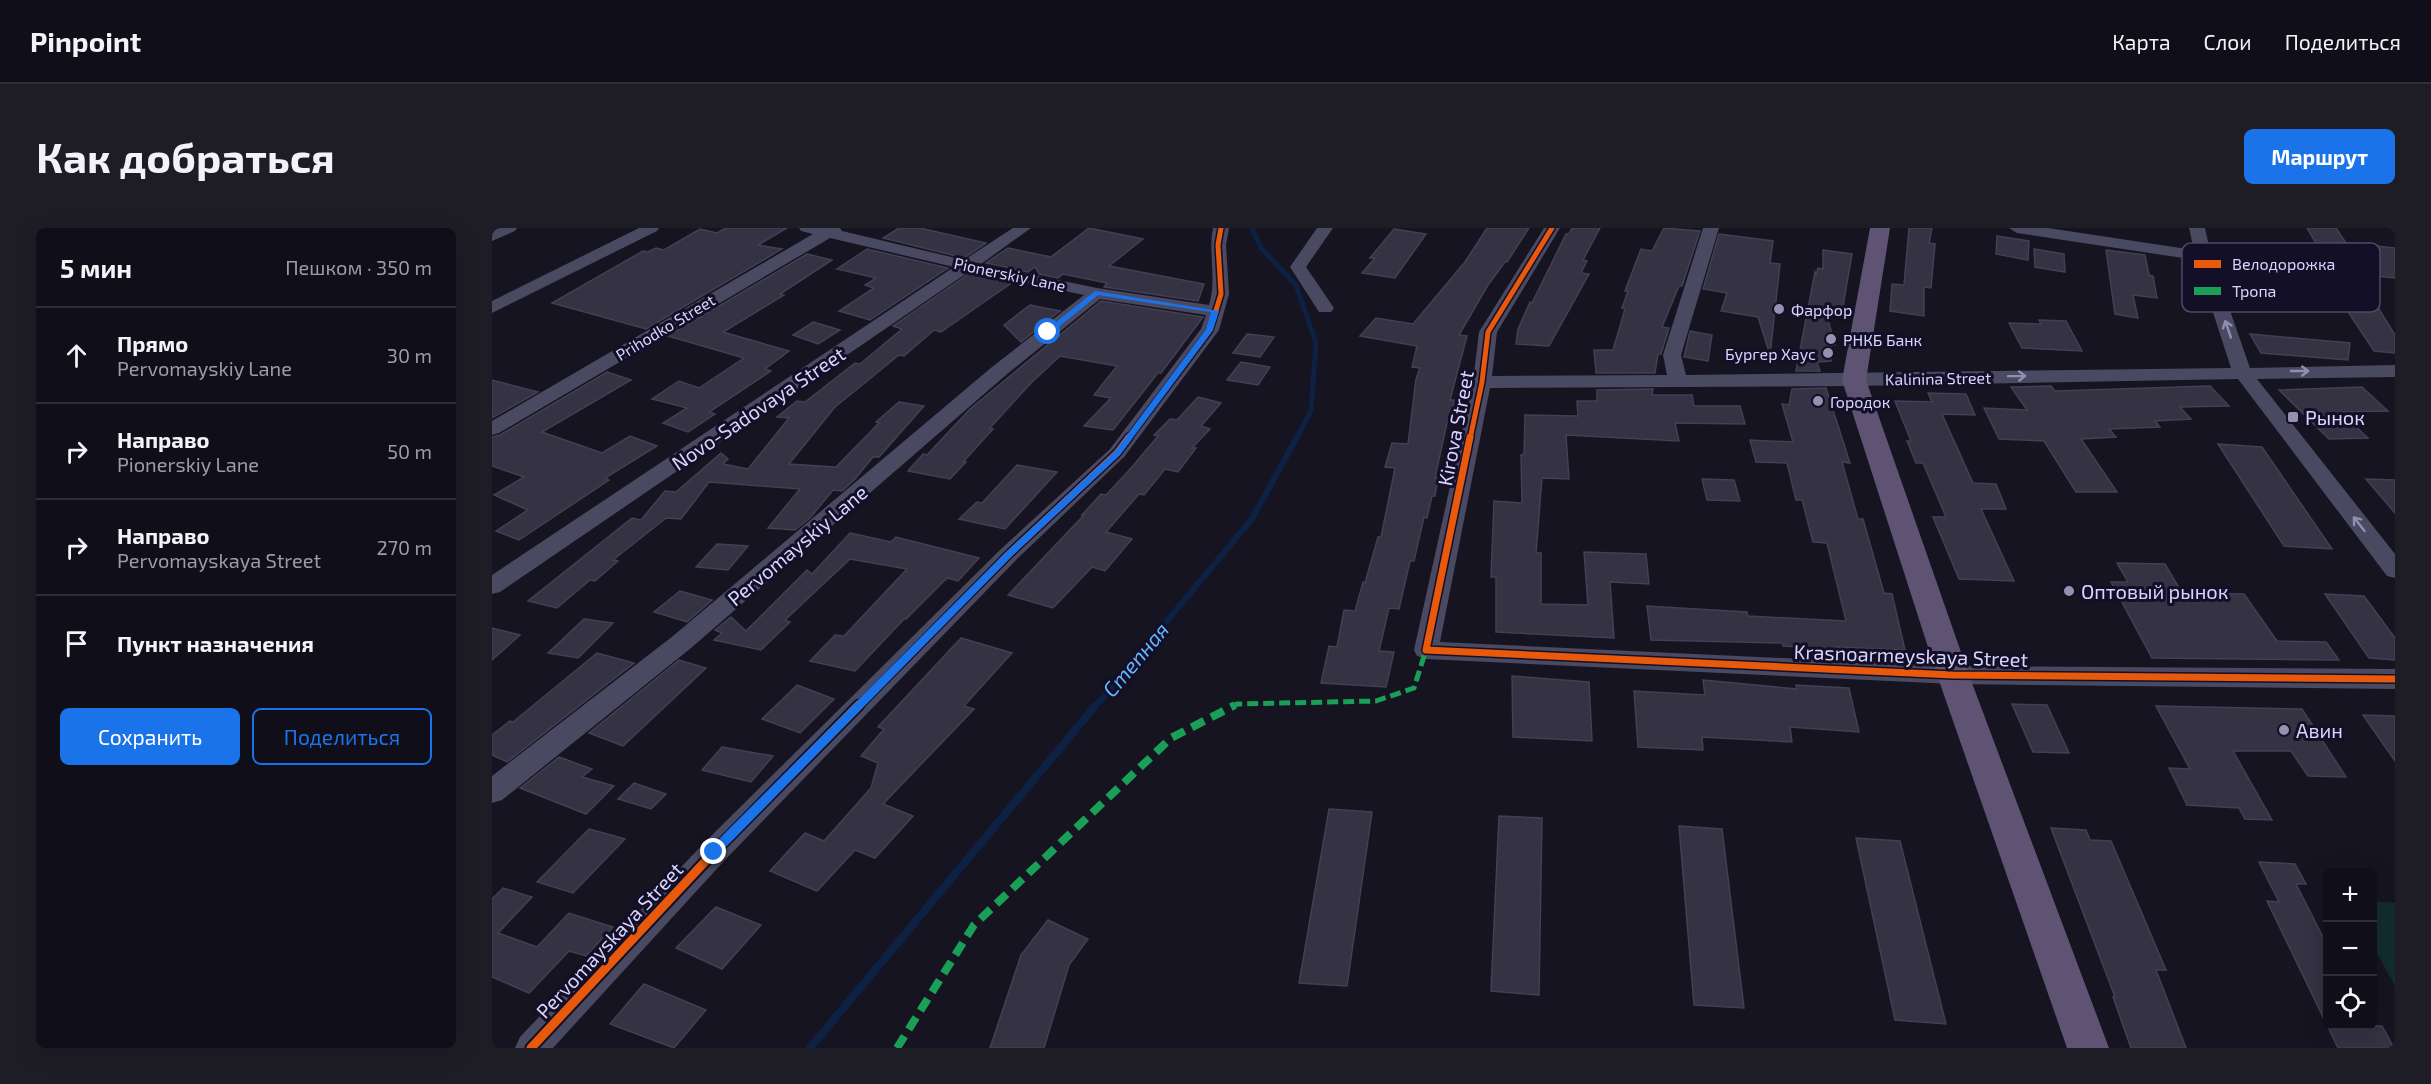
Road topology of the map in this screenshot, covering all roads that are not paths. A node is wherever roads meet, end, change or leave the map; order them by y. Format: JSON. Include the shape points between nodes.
{"nodes":[{"id":1,"x":509,"y":228,"type":"edge"},
{"id":2,"x":651,"y":228,"type":"edge"},
{"id":3,"x":807,"y":228,"type":"edge"},
{"id":4,"x":1023,"y":228,"type":"edge"},
{"id":5,"x":1221,"y":228,"type":"edge"},
{"id":6,"x":1325,"y":228,"type":"edge"},
{"id":7,"x":1552,"y":228,"type":"edge"},
{"id":8,"x":1712,"y":228,"type":"edge"},
{"id":9,"x":1880,"y":228,"type":"edge"},
{"id":10,"x":2017,"y":228,"type":"edge"},
{"id":11,"x":2197,"y":228,"type":"edge"},
{"id":12,"x":835,"y":231,"type":"edge"},
{"id":13,"x":492,"y":236,"type":"edge"},
{"id":14,"x":2200,"y":243,"type":"edge"},
{"id":15,"x":2182,"y":253,"type":"edge"},
{"id":16,"x":969,"y":266,"type":"junction"},
{"id":17,"x":1097,"y":293,"type":"junction"},
{"id":18,"x":492,"y":308,"type":"edge"},
{"id":19,"x":1325,"y":308,"type":"dead end"},
{"id":20,"x":1215,"y":311,"type":"junction"},
{"id":21,"x":2222,"y":312,"type":"edge"},
{"id":22,"x":2395,"y":371,"type":"edge"},
{"id":23,"x":2242,"y":372,"type":"junction"},
{"id":24,"x":1854,"y":380,"type":"junction"},
{"id":25,"x":1678,"y":381,"type":"junction"},
{"id":26,"x":1482,"y":382,"type":"junction"},
{"id":27,"x":492,"y":429,"type":"edge"},
{"id":28,"x":2395,"y":570,"type":"edge"},
{"id":29,"x":492,"y":586,"type":"edge"},
{"id":30,"x":1426,"y":650,"type":"joint"},
{"id":31,"x":1953,"y":675,"type":"junction"},
{"id":32,"x":2395,"y":679,"type":"edge"},
{"id":33,"x":492,"y":792,"type":"edge"},
{"id":34,"x":531,"y":1048,"type":"edge"},
{"id":35,"x":2088,"y":1048,"type":"edge"}],
"edges":[{"from":1,"to":13,"type":"street"},
{"from":2,"to":18,"type":"street"},
{"from":3,"to":12,"type":"street","name":"Pionerskiy Lane"},
{"from":4,"to":16,"type":"street","name":"Novo-Sadovaya Street"},
{"from":5,"to":20,"type":"street","name":"Pervomayskaya Street","via":[[1221,294]]},
{"from":6,"to":19,"type":"street","via":[[1298,267]]},
{"from":7,"to":26,"type":"street","name":"Kirova Street","via":[[1488,332]]},
{"from":8,"to":25,"type":"street","via":[[1672,355]]},
{"from":9,"to":24,"type":"main road"},
{"from":10,"to":15,"type":"street"},
{"from":11,"to":14,"type":"street"},
{"from":12,"to":16,"type":"street","name":"Pionerskiy Lane"},
{"from":12,"to":27,"type":"street","name":"Prihodko Street","via":[[813,240]]},
{"from":16,"to":17,"type":"street","name":"Pionerskiy Lane"},
{"from":16,"to":29,"type":"street","name":"Novo-Sadovaya Street"},
{"from":17,"to":20,"type":"street","name":"Pionerskiy Lane"},
{"from":17,"to":33,"type":"street","name":"Pervomayskiy Lane","via":[[999,371],[682,642]]},
{"from":20,"to":34,"type":"street","name":"Pervomayskaya Street","via":[[1210,330],[1118,453],[1009,554],[714,852]]},
{"from":23,"to":21,"type":"street","one_way":true},
{"from":23,"to":22,"type":"street","name":"Kalinina Street","one_way":true},
{"from":24,"to":23,"type":"street","name":"Kalinina Street","one_way":true},
{"from":28,"to":23,"type":"street","one_way":true},
{"from":24,"to":25,"type":"street","name":"Kalinina Street"},
{"from":24,"to":31,"type":"main road"},
{"from":25,"to":26,"type":"street","name":"Kalinina Street"},
{"from":26,"to":30,"type":"street","name":"Kirova Street"},
{"from":30,"to":31,"type":"street","name":"Krasnoarmeyskaya Street"},
{"from":31,"to":32,"type":"street","name":"Krasnoarmeyskaya Street"},
{"from":31,"to":35,"type":"main road"}]}
